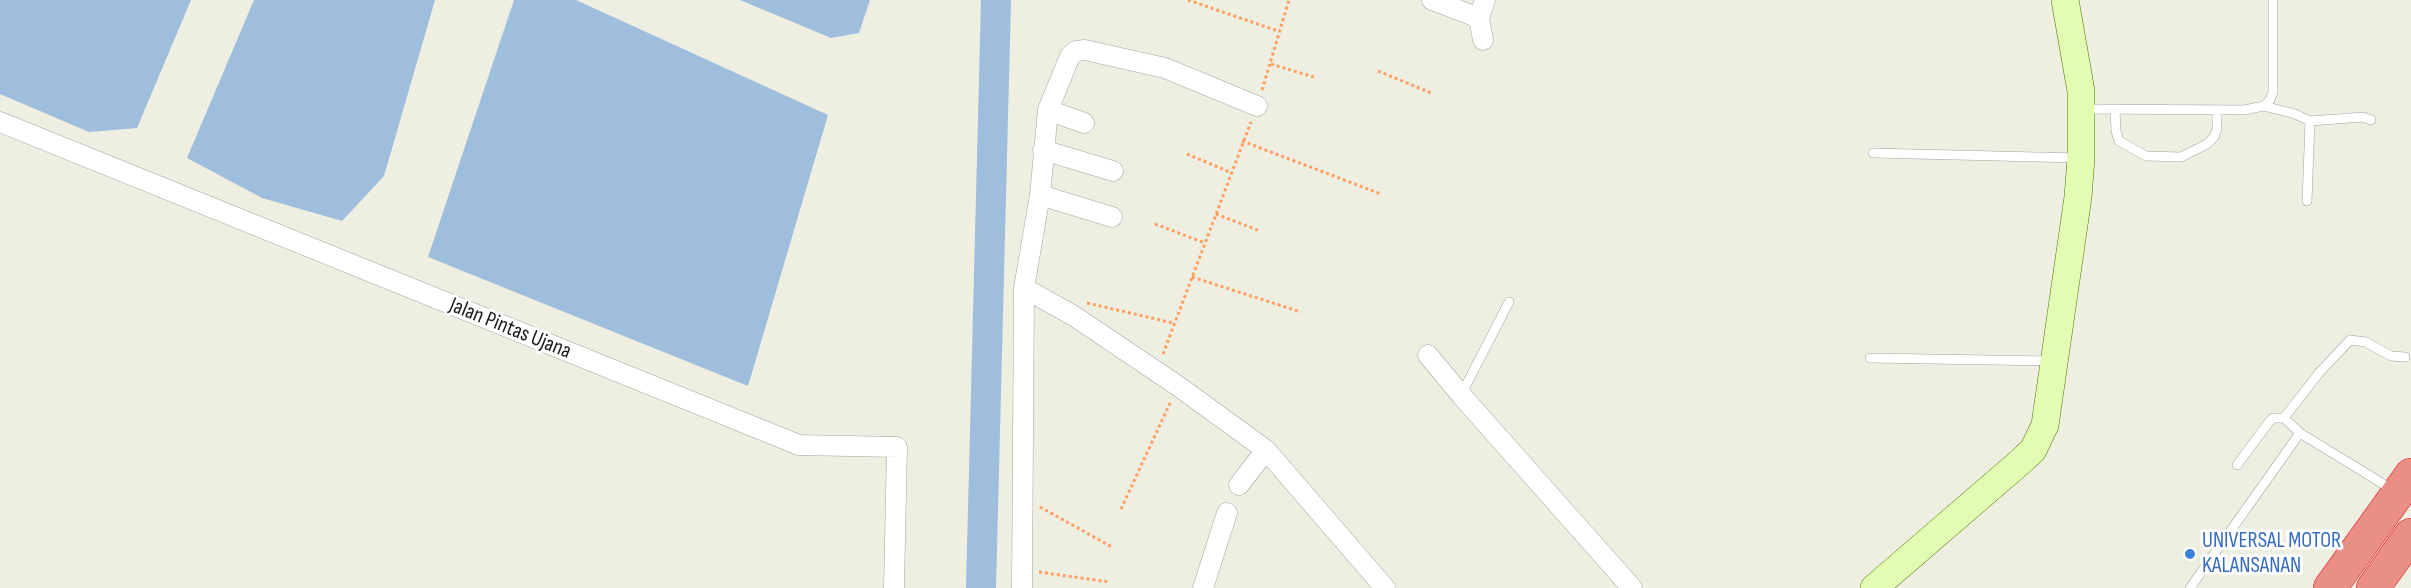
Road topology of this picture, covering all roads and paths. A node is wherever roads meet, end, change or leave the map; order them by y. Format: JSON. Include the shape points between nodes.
{"nodes":[{"id":1,"x":1188,"y":0,"type":"edge"},
{"id":2,"x":1289,"y":0,"type":"edge"},
{"id":3,"x":1432,"y":0,"type":"edge"},
{"id":4,"x":2065,"y":0,"type":"edge"},
{"id":5,"x":2272,"y":0,"type":"edge"},
{"id":6,"x":1482,"y":9,"type":"edge"},
{"id":7,"x":1278,"y":31,"type":"junction"},
{"id":8,"x":1483,"y":40,"type":"dead end"},
{"id":9,"x":1271,"y":64,"type":"junction"},
{"id":10,"x":1378,"y":71,"type":"dead end"},
{"id":11,"x":1317,"y":78,"type":"dead end"},
{"id":12,"x":1431,"y":93,"type":"dead end"},
{"id":13,"x":1257,"y":106,"type":"junction"},
{"id":14,"x":2264,"y":106,"type":"junction"},
{"id":15,"x":2082,"y":109,"type":"junction"},
{"id":16,"x":2115,"y":109,"type":"junction"},
{"id":17,"x":1048,"y":110,"type":"junction"},
{"id":18,"x":2217,"y":110,"type":"junction"},
{"id":19,"x":2371,"y":120,"type":"dead end"},
{"id":20,"x":2310,"y":121,"type":"junction"},
{"id":21,"x":0,"y":122,"type":"edge"},
{"id":22,"x":1084,"y":123,"type":"dead end"},
{"id":23,"x":1242,"y":141,"type":"junction"},
{"id":24,"x":1043,"y":150,"type":"junction"},
{"id":25,"x":1873,"y":153,"type":"dead end"},
{"id":26,"x":1187,"y":154,"type":"dead end"},
{"id":27,"x":2081,"y":158,"type":"junction"},
{"id":28,"x":1113,"y":171,"type":"dead end"},
{"id":29,"x":1233,"y":173,"type":"junction"},
{"id":30,"x":1381,"y":194,"type":"dead end"},
{"id":31,"x":1040,"y":195,"type":"junction"},
{"id":32,"x":2307,"y":201,"type":"dead end"},
{"id":33,"x":1216,"y":214,"type":"junction"},
{"id":34,"x":1112,"y":217,"type":"dead end"},
{"id":35,"x":1155,"y":224,"type":"dead end"},
{"id":36,"x":1260,"y":231,"type":"dead end"},
{"id":37,"x":1205,"y":243,"type":"junction"},
{"id":38,"x":1192,"y":277,"type":"junction"},
{"id":39,"x":1024,"y":288,"type":"junction"},
{"id":40,"x":1082,"y":301,"type":"dead end"},
{"id":41,"x":1509,"y":302,"type":"dead end"},
{"id":42,"x":1301,"y":312,"type":"dead end"},
{"id":43,"x":1173,"y":323,"type":"junction"},
{"id":44,"x":1428,"y":355,"type":"dead end"},
{"id":45,"x":2405,"y":357,"type":"dead end"},
{"id":46,"x":1870,"y":358,"type":"dead end"},
{"id":47,"x":2055,"y":361,"type":"junction"},
{"id":48,"x":1157,"y":373,"type":"junction"},
{"id":49,"x":1178,"y":386,"type":"junction"},
{"id":50,"x":1461,"y":395,"type":"junction"},
{"id":51,"x":2284,"y":418,"type":"junction"},
{"id":52,"x":2300,"y":433,"type":"junction"},
{"id":53,"x":1266,"y":450,"type":"junction"},
{"id":54,"x":2237,"y":465,"type":"dead end"},
{"id":55,"x":2404,"y":484,"type":"edge"},
{"id":56,"x":1239,"y":485,"type":"dead end"},
{"id":57,"x":1023,"y":497,"type":"junction"},
{"id":58,"x":1121,"y":509,"type":"dead end"},
{"id":59,"x":1227,"y":513,"type":"dead end"},
{"id":60,"x":2411,"y":535,"type":"edge"},
{"id":61,"x":1112,"y":547,"type":"dead end"},
{"id":62,"x":1023,"y":579,"type":"edge"},
{"id":63,"x":1109,"y":582,"type":"dead end"},
{"id":64,"x":894,"y":588,"type":"edge"},
{"id":65,"x":1203,"y":588,"type":"edge"},
{"id":66,"x":1385,"y":588,"type":"edge"},
{"id":67,"x":1632,"y":588,"type":"edge"},
{"id":68,"x":1874,"y":588,"type":"edge"},
{"id":69,"x":2190,"y":588,"type":"edge"},
{"id":70,"x":2330,"y":588,"type":"edge"},
{"id":71,"x":2373,"y":588,"type":"edge"}],
"edges":[{"from":1,"to":7,"type":"path"},
{"from":2,"to":7,"type":"path"},
{"from":3,"to":6,"type":"street"},
{"from":4,"to":15,"type":"street","via":[[2079,69]]},
{"from":5,"to":14,"type":"lane","via":[[2273,92]]},
{"from":6,"to":8,"type":"street"},
{"from":7,"to":9,"type":"path"},
{"from":9,"to":11,"type":"path"},
{"from":9,"to":13,"type":"path"},
{"from":10,"to":12,"type":"path"},
{"from":13,"to":17,"type":"street","via":[[1165,68],[1085,50],[1070,56]]},
{"from":13,"to":23,"type":"path"},
{"from":14,"to":18,"type":"lane"},
{"from":14,"to":20,"type":"lane"},
{"from":15,"to":16,"type":"lane"},
{"from":15,"to":27,"type":"street"},
{"from":16,"to":18,"type":"lane"},
{"from":16,"to":18,"type":"lane","via":[[2115,131],[2120,141],[2146,156],[2181,157],[2214,137]]},
{"from":17,"to":22,"type":"street"},
{"from":17,"to":24,"type":"street"},
{"from":19,"to":20,"type":"lane","via":[[2362,117]]},
{"from":20,"to":32,"type":"lane"},
{"from":21,"to":64,"type":"street","name":"Jalan Pintas Ujana","via":[[799,445],[897,447]]},
{"from":23,"to":29,"type":"path"},
{"from":23,"to":30,"type":"path"},
{"from":24,"to":28,"type":"street"},
{"from":24,"to":31,"type":"street"},
{"from":25,"to":27,"type":"lane"},
{"from":26,"to":29,"type":"path"},
{"from":27,"to":47,"type":"street"},
{"from":29,"to":33,"type":"path"},
{"from":31,"to":34,"type":"street"},
{"from":31,"to":39,"type":"street"},
{"from":33,"to":36,"type":"path"},
{"from":33,"to":37,"type":"path"},
{"from":35,"to":37,"type":"path"},
{"from":37,"to":38,"type":"path"},
{"from":38,"to":42,"type":"path"},
{"from":38,"to":43,"type":"path"},
{"from":39,"to":48,"type":"street","via":[[1074,316]]},
{"from":39,"to":57,"type":"street"},
{"from":40,"to":43,"type":"path"},
{"from":41,"to":50,"type":"lane"},
{"from":43,"to":48,"type":"path"},
{"from":44,"to":50,"type":"street"},
{"from":45,"to":51,"type":"lane","via":[[2391,356],[2366,342],[2350,340]]},
{"from":46,"to":47,"type":"lane"},
{"from":47,"to":68,"type":"street","via":[[2045,425],[2033,450]]},
{"from":48,"to":49,"type":"street"},
{"from":49,"to":53,"type":"street"},
{"from":49,"to":58,"type":"path"},
{"from":50,"to":67,"type":"street"},
{"from":51,"to":52,"type":"lane"},
{"from":51,"to":54,"type":"lane","via":[[2273,418]]},
{"from":52,"to":55,"type":"lane"},
{"from":52,"to":69,"type":"lane"},
{"from":53,"to":56,"type":"street"},
{"from":53,"to":66,"type":"street"},
{"from":55,"to":70,"type":"highway"},
{"from":57,"to":61,"type":"path"},
{"from":57,"to":62,"type":"street"},
{"from":59,"to":65,"type":"street"},
{"from":60,"to":71,"type":"highway"},
{"from":62,"to":63,"type":"path"}]}
